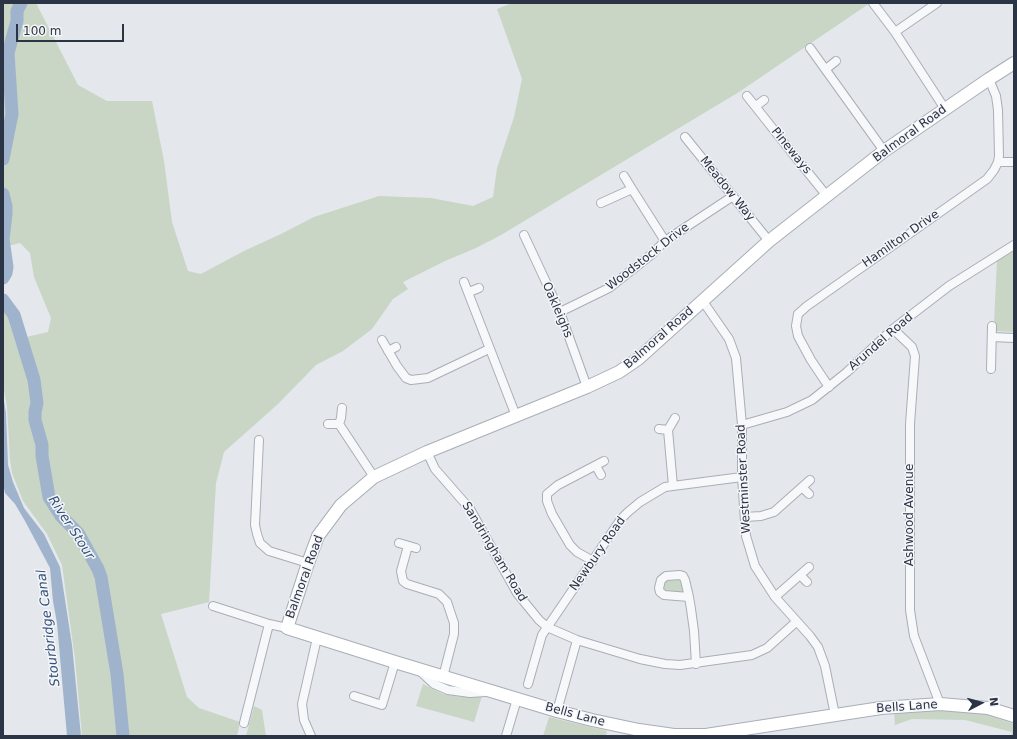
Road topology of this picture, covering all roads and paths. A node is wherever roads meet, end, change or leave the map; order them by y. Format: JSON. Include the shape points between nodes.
{"nodes":[{"id":1,"x":873,"y":3,"type":"edge"},
{"id":2,"x":937,"y":3,"type":"edge"},
{"id":3,"x":895,"y":32,"type":"junction"},
{"id":4,"x":810,"y":48,"type":"dead end"},
{"id":5,"x":836,"y":61,"type":"dead end"},
{"id":6,"x":1014,"y":63,"type":"edge"},
{"id":7,"x":826,"y":69,"type":"junction"},
{"id":8,"x":989,"y":78,"type":"junction"},
{"id":9,"x":747,"y":96,"type":"dead end"},
{"id":10,"x":764,"y":100,"type":"dead end"},
{"id":11,"x":756,"y":106,"type":"junction"},
{"id":12,"x":945,"y":109,"type":"junction"},
{"id":13,"x":686,"y":137,"type":"dead end"},
{"id":14,"x":884,"y":151,"type":"junction"},
{"id":15,"x":998,"y":162,"type":"junction"},
{"id":16,"x":1014,"y":162,"type":"edge"},
{"id":17,"x":624,"y":176,"type":"dead end"},
{"id":18,"x":632,"y":190,"type":"junction"},
{"id":19,"x":733,"y":196,"type":"junction"},
{"id":20,"x":827,"y":196,"type":"junction"},
{"id":21,"x":601,"y":203,"type":"dead end"},
{"id":22,"x":524,"y":235,"type":"dead end"},
{"id":23,"x":665,"y":241,"type":"junction"},
{"id":24,"x":769,"y":241,"type":"junction"},
{"id":25,"x":1014,"y":245,"type":"edge"},
{"id":26,"x":464,"y":282,"type":"dead end"},
{"id":27,"x":479,"y":288,"type":"dead end"},
{"id":28,"x":469,"y":292,"type":"junction"},
{"id":29,"x":702,"y":300,"type":"junction"},
{"id":30,"x":560,"y":312,"type":"junction"},
{"id":31,"x":992,"y":326,"type":"dead end"},
{"id":32,"x":893,"y":329,"type":"junction"},
{"id":33,"x":992,"y":337,"type":"junction"},
{"id":34,"x":1014,"y":338,"type":"edge"},
{"id":35,"x":382,"y":340,"type":"dead end"},
{"id":36,"x":396,"y":347,"type":"dead end"},
{"id":37,"x":489,"y":349,"type":"junction"},
{"id":38,"x":388,"y":351,"type":"junction"},
{"id":39,"x":991,"y":369,"type":"dead end"},
{"id":40,"x":587,"y":387,"type":"junction"},
{"id":41,"x":829,"y":387,"type":"junction"},
{"id":42,"x":342,"y":408,"type":"dead end"},
{"id":43,"x":516,"y":416,"type":"junction"},
{"id":44,"x":675,"y":418,"type":"dead end"},
{"id":45,"x":328,"y":424,"type":"dead end"},
{"id":46,"x":339,"y":424,"type":"junction"},
{"id":47,"x":742,"y":425,"type":"junction"},
{"id":48,"x":659,"y":429,"type":"dead end"},
{"id":49,"x":668,"y":430,"type":"junction"},
{"id":50,"x":259,"y":440,"type":"dead end"},
{"id":51,"x":427,"y":452,"type":"junction"},
{"id":52,"x":601,"y":475,"type":"dead end"},
{"id":53,"x":374,"y":477,"type":"junction"},
{"id":54,"x":742,"y":477,"type":"junction"},
{"id":55,"x":810,"y":480,"type":"dead end"},
{"id":56,"x":673,"y":486,"type":"junction"},
{"id":57,"x":802,"y":487,"type":"junction"},
{"id":58,"x":809,"y":494,"type":"dead end"},
{"id":59,"x":745,"y":517,"type":"junction"},
{"id":60,"x":399,"y":544,"type":"dead end"},
{"id":61,"x":593,"y":561,"type":"junction"},
{"id":62,"x":308,"y":563,"type":"junction"},
{"id":63,"x":809,"y":567,"type":"dead end"},
{"id":64,"x":800,"y":575,"type":"junction"},
{"id":65,"x":807,"y":582,"type":"dead end"},
{"id":66,"x":689,"y":597,"type":"dead end"},
{"id":67,"x":775,"y":597,"type":"junction"},
{"id":68,"x":213,"y":606,"type":"dead end"},
{"id":69,"x":796,"y":622,"type":"junction"},
{"id":70,"x":269,"y":624,"type":"junction"},
{"id":71,"x":548,"y":627,"type":"junction"},
{"id":72,"x":287,"y":628,"type":"junction"},
{"id":73,"x":317,"y":638,"type":"junction"},
{"id":74,"x":577,"y":640,"type":"junction"},
{"id":75,"x":395,"y":662,"type":"junction"},
{"id":76,"x":696,"y":664,"type":"junction"},
{"id":77,"x":419,"y":670,"type":"junction"},
{"id":78,"x":443,"y":677,"type":"junction"},
{"id":79,"x":528,"y":684,"type":"dead end"},
{"id":80,"x":491,"y":691,"type":"junction"},
{"id":81,"x":354,"y":696,"type":"dead end"},
{"id":82,"x":517,"y":699,"type":"junction"},
{"id":83,"x":940,"y":704,"type":"junction"},
{"id":84,"x":557,"y":711,"type":"junction"},
{"id":85,"x":835,"y":715,"type":"junction"},
{"id":86,"x":1014,"y":716,"type":"edge"},
{"id":87,"x":244,"y":723,"type":"dead end"},
{"id":88,"x":638,"y":733,"type":"edge"},
{"id":89,"x":311,"y":736,"type":"edge"},
{"id":90,"x":506,"y":736,"type":"edge"}],
"edges":[{"from":1,"to":3,"type":"street"},
{"from":2,"to":3,"type":"street"},
{"from":3,"to":12,"type":"street"},
{"from":4,"to":7,"type":"street"},
{"from":5,"to":7,"type":"street"},
{"from":6,"to":8,"type":"street","name":"Balmoral Road"},
{"from":7,"to":14,"type":"street"},
{"from":8,"to":12,"type":"street","name":"Balmoral Road"},
{"from":8,"to":15,"type":"street","via":[[998,110]]},
{"from":9,"to":11,"type":"street","name":"Pineways"},
{"from":10,"to":11,"type":"street"},
{"from":11,"to":20,"type":"street","name":"Pineways"},
{"from":12,"to":14,"type":"street","name":"Balmoral Road"},
{"from":13,"to":19,"type":"street","name":"Meadow Way"},
{"from":14,"to":20,"type":"street","name":"Balmoral Road"},
{"from":15,"to":16,"type":"street"},
{"from":15,"to":41,"type":"street","name":"Hamilton Drive","via":[[987,179],[798,314],[798,336]]},
{"from":17,"to":18,"type":"street"},
{"from":18,"to":21,"type":"street"},
{"from":18,"to":23,"type":"street"},
{"from":19,"to":23,"type":"street","name":"Woodstock Drive"},
{"from":19,"to":24,"type":"street","name":"Meadow Way"},
{"from":20,"to":24,"type":"street","name":"Balmoral Road"},
{"from":22,"to":30,"type":"street","name":"Oakleighs"},
{"from":23,"to":30,"type":"street","name":"Woodstock Drive","via":[[609,288]]},
{"from":24,"to":29,"type":"street","name":"Balmoral Road"},
{"from":25,"to":32,"type":"street","name":"Arundel Road","via":[[949,286]]},
{"from":26,"to":28,"type":"street"},
{"from":27,"to":28,"type":"street"},
{"from":28,"to":37,"type":"street"},
{"from":29,"to":40,"type":"street","name":"Balmoral Road","via":[[638,359],[619,372]]},
{"from":29,"to":47,"type":"street","name":"Westminster Road","via":[[729,339],[736,358]]},
{"from":30,"to":40,"type":"street","name":"Oakleighs"},
{"from":31,"to":33,"type":"street"},
{"from":32,"to":41,"type":"street","name":"Arundel Road"},
{"from":32,"to":83,"type":"street","name":"Ashwood Avenue","via":[[912,347],[915,356],[910,424],[910,610],[914,636]]},
{"from":33,"to":34,"type":"street"},
{"from":33,"to":39,"type":"street"},
{"from":35,"to":38,"type":"street"},
{"from":36,"to":38,"type":"street"},
{"from":37,"to":38,"type":"street","via":[[428,378],[410,380]]},
{"from":37,"to":43,"type":"street"},
{"from":40,"to":43,"type":"street","name":"Balmoral Road"},
{"from":41,"to":47,"type":"street","name":"Arundel Road","via":[[812,400],[787,412]]},
{"from":42,"to":46,"type":"street"},
{"from":43,"to":51,"type":"street","name":"Balmoral Road"},
{"from":44,"to":49,"type":"street"},
{"from":45,"to":46,"type":"street"},
{"from":46,"to":53,"type":"street"},
{"from":47,"to":54,"type":"street","name":"Westminster Road"},
{"from":48,"to":49,"type":"street"},
{"from":49,"to":56,"type":"street"},
{"from":50,"to":62,"type":"street","via":[[256,534],[260,543],[270,551]]},
{"from":51,"to":53,"type":"street","name":"Balmoral Road"},
{"from":51,"to":71,"type":"street","name":"Sandringham Road","via":[[435,469],[470,509],[517,593]]},
{"from":52,"to":61,"type":"street","via":[[600,464],[558,485],[548,492],[546,501],[570,545]]},
{"from":53,"to":62,"type":"street","name":"Balmoral Road","via":[[341,505],[327,522],[318,536]]},
{"from":54,"to":56,"type":"street","name":"Newbury Road"},
{"from":54,"to":59,"type":"street","name":"Westminster Road"},
{"from":55,"to":57,"type":"street"},
{"from":56,"to":61,"type":"street","name":"Newbury Road","via":[[665,487],[628,512]]},
{"from":57,"to":58,"type":"street"},
{"from":57,"to":59,"type":"street","via":[[774,512]]},
{"from":59,"to":67,"type":"street","name":"Westminster Road","via":[[746,536],[755,566]]},
{"from":60,"to":78,"type":"street","via":[[412,547],[401,571],[403,581],[439,594],[447,602],[454,623],[454,634]]},
{"from":61,"to":71,"type":"street","name":"Newbury Road"},
{"from":62,"to":72,"type":"street","name":"Balmoral Road"},
{"from":63,"to":64,"type":"street"},
{"from":64,"to":65,"type":"street"},
{"from":64,"to":67,"type":"street"},
{"from":66,"to":76,"type":"street"},
{"from":67,"to":69,"type":"street","name":"Westminster Road"},
{"from":68,"to":70,"type":"street"},
{"from":69,"to":76,"type":"street","name":"Sandringham Road","via":[[767,648],[752,655]]},
{"from":69,"to":85,"type":"street","name":"Westminster Road","via":[[818,647],[825,666]]},
{"from":70,"to":72,"type":"street"},
{"from":70,"to":87,"type":"street"},
{"from":71,"to":74,"type":"street","name":"Sandringham Road"},
{"from":71,"to":79,"type":"street","name":"Newbury Road","via":[[542,635]]},
{"from":72,"to":73,"type":"street","name":"Bells Lane"},
{"from":73,"to":75,"type":"street","name":"Bells Lane"},
{"from":73,"to":89,"type":"street","via":[[302,704],[304,720]]},
{"from":74,"to":76,"type":"street","name":"Sandringham Road","via":[[640,659],[665,664]]},
{"from":74,"to":84,"type":"street"},
{"from":75,"to":77,"type":"street","name":"Bells Lane"},
{"from":75,"to":81,"type":"street","via":[[382,705]]},
{"from":77,"to":78,"type":"street","name":"Bells Lane"},
{"from":77,"to":80,"type":"street","via":[[434,684],[448,690],[470,693]]},
{"from":78,"to":80,"type":"street","name":"Bells Lane"},
{"from":80,"to":82,"type":"street","name":"Bells Lane"},
{"from":82,"to":84,"type":"street","name":"Bells Lane"},
{"from":82,"to":90,"type":"street"},
{"from":83,"to":85,"type":"street","name":"Bells Lane","via":[[882,708]]},
{"from":83,"to":86,"type":"street","name":"Bells Lane","via":[[988,708]]},
{"from":84,"to":88,"type":"street","name":"Bells Lane"},
{"from":85,"to":88,"type":"street","name":"Bells Lane","via":[[706,735]]}]}
